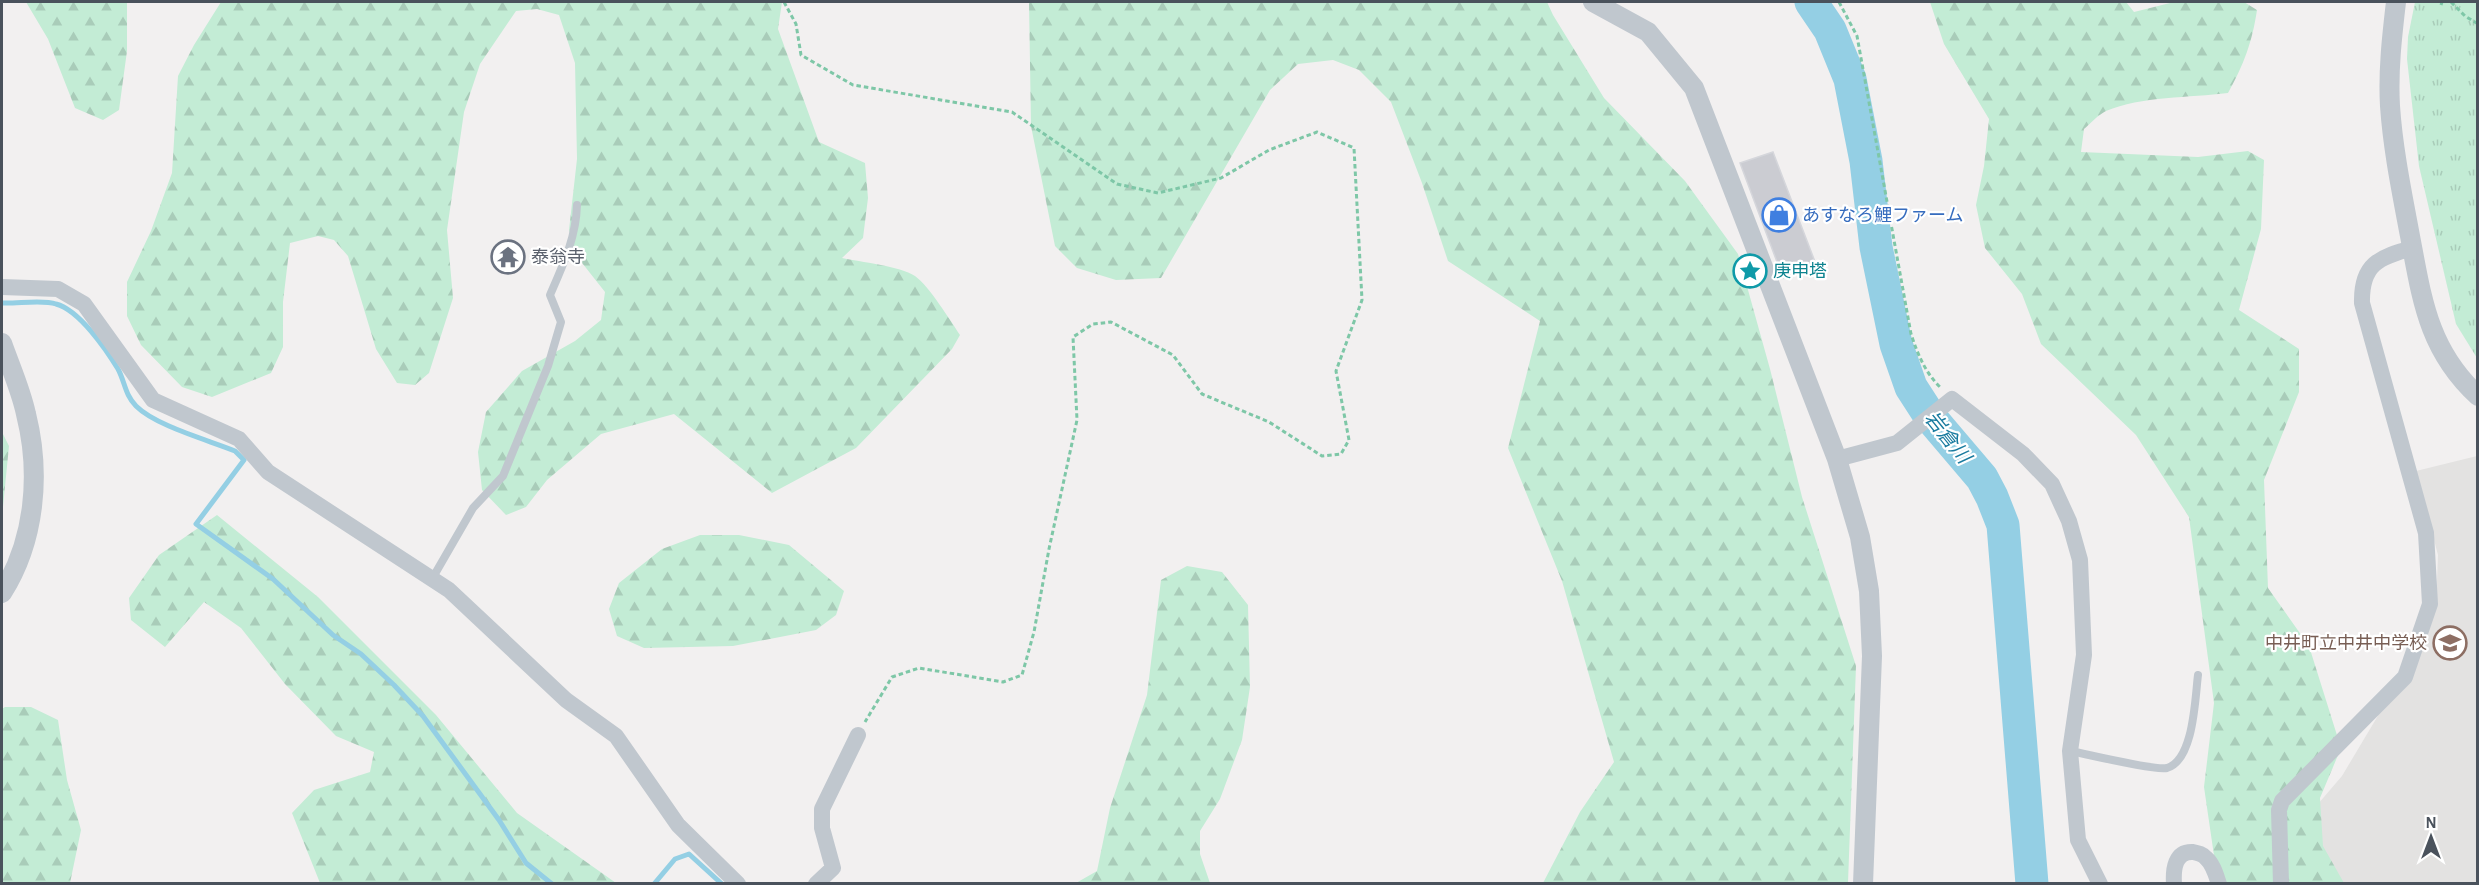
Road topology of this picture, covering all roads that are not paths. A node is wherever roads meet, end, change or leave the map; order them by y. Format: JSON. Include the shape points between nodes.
{"nodes":[{"id":1,"x":1593,"y":2,"type":"edge"},
{"id":2,"x":2396,"y":2,"type":"edge"},
{"id":3,"x":577,"y":205,"type":"dead end"},
{"id":4,"x":2413,"y":248,"type":"junction"},
{"id":5,"x":2,"y":287,"type":"edge"},
{"id":6,"x":2,"y":344,"type":"edge"},
{"id":7,"x":2478,"y":396,"type":"edge"},
{"id":8,"x":1837,"y":459,"type":"junction"},
{"id":9,"x":432,"y":579,"type":"junction"},
{"id":10,"x":2,"y":593,"type":"edge"},
{"id":11,"x":2199,"y":675,"type":"dead end"},
{"id":12,"x":858,"y":735,"type":"road end"},
{"id":13,"x":2070,"y":751,"type":"junction"},
{"id":14,"x":738,"y":884,"type":"edge"},
{"id":15,"x":816,"y":884,"type":"edge"},
{"id":16,"x":1863,"y":884,"type":"edge"},
{"id":17,"x":2100,"y":884,"type":"edge"},
{"id":18,"x":2174,"y":884,"type":"edge"},
{"id":19,"x":2219,"y":884,"type":"edge"},
{"id":20,"x":2281,"y":884,"type":"edge"}],
"edges":[{"from":1,"to":8,"type":"street","via":[[1648,32],[1694,88]]},
{"from":2,"to":4,"type":"street","via":[[2390,104]]},
{"from":3,"to":9,"type":"lane","via":[[568,254],[550,295],[561,322],[548,366],[503,476],[473,508]]},
{"from":4,"to":7,"type":"street","via":[[2424,310],[2441,350],[2460,380]]},
{"from":4,"to":20,"type":"street","via":[[2376,262],[2361,287],[2362,303],[2426,533],[2430,604],[2405,677],[2282,801]]},
{"from":5,"to":9,"type":"street","via":[[58,289],[84,304],[153,400],[239,440],[268,472]]},
{"from":6,"to":10,"type":"street","via":[[26,414],[34,472],[29,530]]},
{"from":8,"to":13,"type":"street","via":[[1897,443],[1946,404],[2030,462],[2052,484],[2069,520],[2080,560],[2084,655]]},
{"from":8,"to":16,"type":"street","via":[[1860,537],[1869,591],[1872,656]]},
{"from":9,"to":14,"type":"street","via":[[449,590],[566,700],[616,736],[678,825]]},
{"from":11,"to":13,"type":"lane","via":[[2187,744],[2175,764],[2159,769]]},
{"from":12,"to":15,"type":"street","via":[[822,809],[822,828],[833,868]]},
{"from":13,"to":17,"type":"street","via":[[2078,840]]},
{"from":18,"to":19,"type":"street","via":[[2178,859],[2190,852],[2206,858]]}]}
